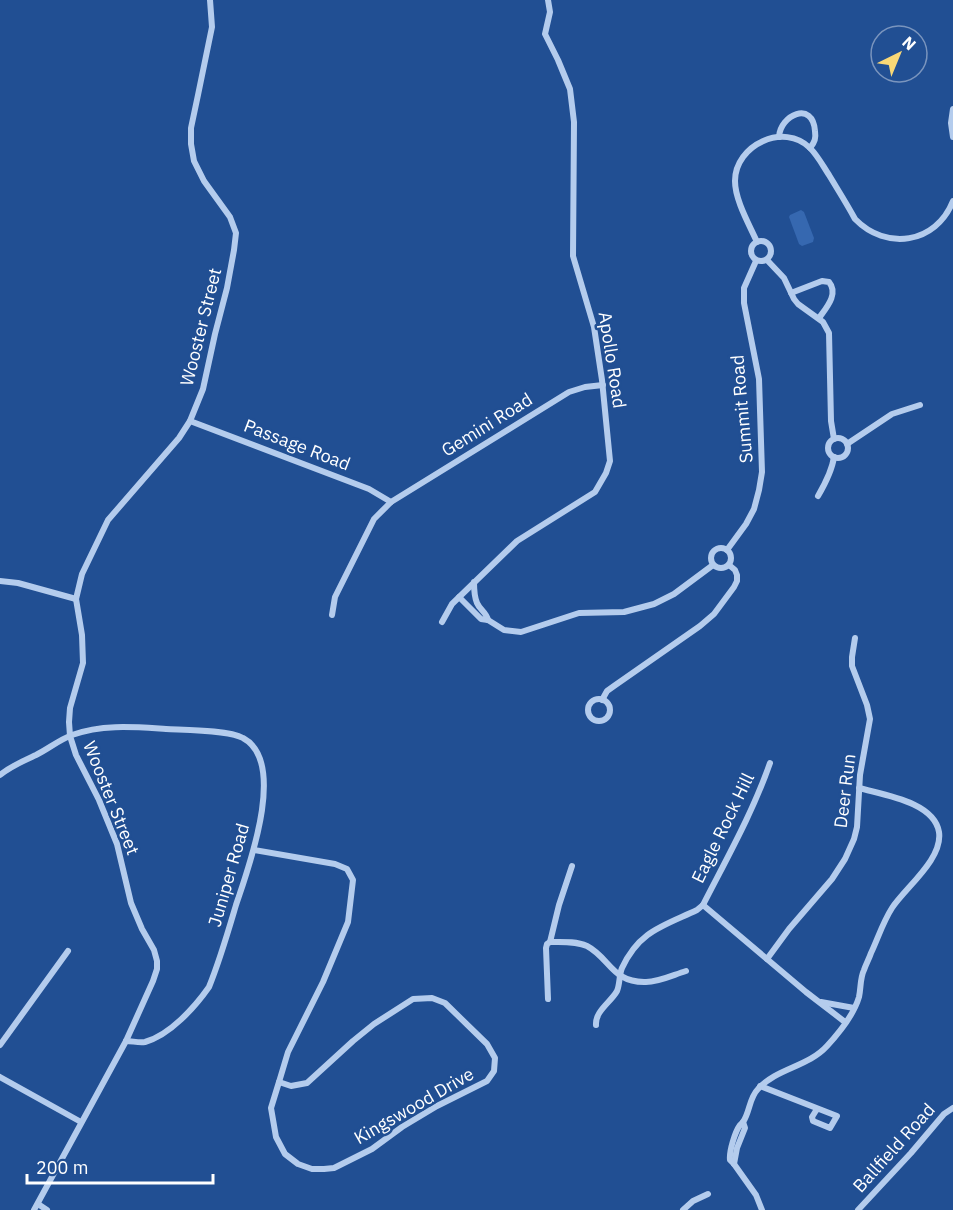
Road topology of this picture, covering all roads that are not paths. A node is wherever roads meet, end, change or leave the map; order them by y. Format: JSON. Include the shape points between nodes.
{"nodes":[{"id":1,"x":210,"y":0,"type":"edge"},
{"id":2,"x":548,"y":0,"type":"edge"},
{"id":3,"x":953,"y":109,"type":"edge"},
{"id":4,"x":779,"y":137,"type":"junction"},
{"id":5,"x":953,"y":137,"type":"edge"},
{"id":6,"x":810,"y":148,"type":"junction"},
{"id":7,"x":953,"y":201,"type":"edge"},
{"id":8,"x":757,"y":242,"type":"junction"},
{"id":9,"x":767,"y":260,"type":"junction"},
{"id":10,"x":756,"y":261,"type":"junction"},
{"id":11,"x":791,"y":293,"type":"junction"},
{"id":12,"x":819,"y":318,"type":"junction"},
{"id":13,"x":603,"y":386,"type":"junction"},
{"id":14,"x":920,"y":405,"type":"dead end"},
{"id":15,"x":190,"y":421,"type":"junction"},
{"id":16,"x":834,"y":440,"type":"junction"},
{"id":17,"x":847,"y":444,"type":"junction"},
{"id":18,"x":834,"y":457,"type":"junction"},
{"id":19,"x":818,"y":496,"type":"dead end"},
{"id":20,"x":392,"y":502,"type":"junction"},
{"id":21,"x":727,"y":550,"type":"junction"},
{"id":22,"x":713,"y":565,"type":"junction"},
{"id":23,"x":729,"y":565,"type":"junction"},
{"id":24,"x":0,"y":581,"type":"edge"},
{"id":25,"x":474,"y":582,"type":"junction"},
{"id":26,"x":459,"y":597,"type":"junction"},
{"id":27,"x":76,"y":599,"type":"junction"},
{"id":28,"x":332,"y":615,"type":"dead end"},
{"id":29,"x":488,"y":620,"type":"junction"},
{"id":30,"x":442,"y":622,"type":"dead end"},
{"id":31,"x":855,"y":638,"type":"dead end"},
{"id":32,"x":602,"y":700,"type":"dead end"},
{"id":33,"x":70,"y":736,"type":"junction"},
{"id":34,"x":770,"y":763,"type":"dead end"},
{"id":35,"x":0,"y":775,"type":"edge"},
{"id":36,"x":859,"y":788,"type":"junction"},
{"id":37,"x":254,"y":850,"type":"junction"},
{"id":38,"x":572,"y":866,"type":"dead end"},
{"id":39,"x":703,"y":905,"type":"junction"},
{"id":40,"x":550,"y":942,"type":"junction"},
{"id":41,"x":68,"y":951,"type":"dead end"},
{"id":42,"x":766,"y":959,"type":"junction"},
{"id":43,"x":686,"y":971,"type":"dead end"},
{"id":44,"x":620,"y":975,"type":"junction"},
{"id":45,"x":548,"y":999,"type":"dead end"},
{"id":46,"x":817,"y":1001,"type":"junction"},
{"id":47,"x":854,"y":1008,"type":"junction"},
{"id":48,"x":845,"y":1022,"type":"junction"},
{"id":49,"x":596,"y":1025,"type":"dead end"},
{"id":50,"x":126,"y":1041,"type":"junction"},
{"id":51,"x":0,"y":1045,"type":"edge"},
{"id":52,"x":0,"y":1077,"type":"edge"},
{"id":53,"x":279,"y":1082,"type":"junction"},
{"id":54,"x":760,"y":1086,"type":"junction"},
{"id":55,"x":953,"y":1108,"type":"edge"},
{"id":56,"x":817,"y":1109,"type":"dead end"},
{"id":57,"x":81,"y":1122,"type":"junction"},
{"id":58,"x":708,"y":1194,"type":"dead end"},
{"id":59,"x":36,"y":1207,"type":"edge"},
{"id":60,"x":761,"y":1209,"type":"edge"},
{"id":61,"x":47,"y":1210,"type":"edge"},
{"id":62,"x":683,"y":1210,"type":"edge"},
{"id":63,"x":858,"y":1210,"type":"edge"}],
"edges":[{"from":1,"to":15,"type":"street","name":"Wooster Street","via":[[212,27],[191,144],[204,181],[230,217],[236,233],[203,389]]},
{"from":2,"to":13,"type":"street","name":"Apollo Road","via":[[550,12],[545,34],[570,89],[574,122],[573,256],[594,327]]},
{"from":3,"to":5,"type":"street"},
{"from":4,"to":6,"type":"street","via":[[795,139]]},
{"from":4,"to":6,"type":"street","via":[[781,126],[789,118],[804,114],[815,124],[816,139]]},
{"from":4,"to":8,"type":"street","via":[[752,147],[741,158],[735,174],[738,197]]},
{"from":6,"to":7,"type":"street","via":[[855,219],[880,237],[920,236],[944,218]]},
{"from":8,"to":9,"type":"street","via":[[763,241],[770,248]]},
{"from":8,"to":10,"type":"street","via":[[750,249]]},
{"from":9,"to":10,"type":"street"},
{"from":9,"to":11,"type":"street","via":[[784,278]]},
{"from":10,"to":21,"type":"street","name":"Summit Road","via":[[744,288],[744,303],[759,379],[762,472],[754,508]]},
{"from":11,"to":12,"type":"street","via":[[798,304]]},
{"from":11,"to":12,"type":"street","via":[[822,281],[830,282],[831,301]]},
{"from":12,"to":16,"type":"street","via":[[830,338]]},
{"from":13,"to":20,"type":"street","name":"Gemini Road","via":[[569,392]]},
{"from":13,"to":25,"type":"street","name":"Apollo Road","via":[[610,461],[595,492],[517,541]]},
{"from":14,"to":17,"type":"street","via":[[892,414]]},
{"from":15,"to":20,"type":"street","name":"Passage Road","via":[[369,489]]},
{"from":15,"to":27,"type":"street","name":"Wooster Street","via":[[108,520],[82,574]]},
{"from":16,"to":17,"type":"street","via":[[840,438]]},
{"from":16,"to":18,"type":"street","via":[[828,450]]},
{"from":17,"to":18,"type":"street","via":[[845,455]]},
{"from":18,"to":19,"type":"street"},
{"from":20,"to":28,"type":"street","name":"Gemini Road","via":[[374,519],[335,597]]},
{"from":21,"to":22,"type":"street","name":"Summit Road","via":[[718,548],[712,552]]},
{"from":21,"to":23,"type":"street","via":[[732,558]]},
{"from":22,"to":23,"type":"street"},
{"from":22,"to":29,"type":"street","name":"Summit Road","via":[[664,600],[633,610],[579,613],[521,632],[504,630]]},
{"from":23,"to":32,"type":"street","via":[[735,570],[737,581],[714,614],[607,691]]},
{"from":24,"to":27,"type":"street"},
{"from":25,"to":26,"type":"street","name":"Apollo Road"},
{"from":25,"to":29,"type":"street","via":[[478,604]]},
{"from":26,"to":29,"type":"street","name":"Summit Road","via":[[481,619]]},
{"from":26,"to":30,"type":"street","name":"Apollo Road"},
{"from":27,"to":33,"type":"street","name":"Wooster Street","via":[[83,663],[70,708]]},
{"from":31,"to":36,"type":"street","name":"Deer Run","via":[[852,666],[870,719]]},
{"from":33,"to":35,"type":"street","name":"Juniper Road"},
{"from":33,"to":37,"type":"street","name":"Juniper Road","via":[[112,726],[233,734],[243,738],[254,747],[261,762],[263,781],[262,812]]},
{"from":33,"to":50,"type":"street","name":"Wooster Street","via":[[117,844],[131,903],[157,961],[153,981]]},
{"from":34,"to":39,"type":"street","name":"Eagle Rock Hill","via":[[750,813]]},
{"from":36,"to":42,"type":"street","name":"Deer Run","via":[[857,827],[845,859]]},
{"from":36,"to":47,"type":"street","via":[[922,808],[939,833],[932,859],[882,926],[863,970]]},
{"from":37,"to":50,"type":"street","name":"Juniper Road","via":[[209,987],[199,1002],[163,1034],[143,1043]]},
{"from":37,"to":53,"type":"street","name":"Kingswood Drive","via":[[334,864],[347,869],[353,880],[348,922],[288,1052]]},
{"from":38,"to":40,"type":"street"},
{"from":39,"to":42,"type":"street"},
{"from":39,"to":44,"type":"street","via":[[652,931],[630,954]]},
{"from":40,"to":44,"type":"street","via":[[589,947]]},
{"from":40,"to":45,"type":"street","via":[[546,948]]},
{"from":41,"to":51,"type":"street"},
{"from":42,"to":46,"type":"street"},
{"from":43,"to":44,"type":"street","via":[[647,982],[627,980]]},
{"from":44,"to":49,"type":"street","via":[[617,992],[595,1020]]},
{"from":46,"to":47,"type":"street"},
{"from":46,"to":48,"type":"street"},
{"from":47,"to":48,"type":"street"},
{"from":48,"to":54,"type":"street","via":[[818,1054],[773,1075]]},
{"from":50,"to":57,"type":"street","name":"Wooster Street"},
{"from":52,"to":57,"type":"street"},
{"from":53,"to":53,"type":"street","name":"Kingswood Drive","via":[[271,1108],[276,1137],[285,1154],[312,1169],[334,1168],[487,1080],[494,1071],[495,1058],[487,1044],[445,1004],[432,998],[413,999],[367,1029],[307,1083],[291,1086]]},
{"from":54,"to":56,"type":"street"},
{"from":54,"to":60,"type":"street","via":[[729,1155]]},
{"from":55,"to":63,"type":"street","name":"Ballfield Road"},
{"from":57,"to":59,"type":"street","name":"Wooster Street"},
{"from":58,"to":62,"type":"street"},
{"from":59,"to":61,"type":"street"}]}
